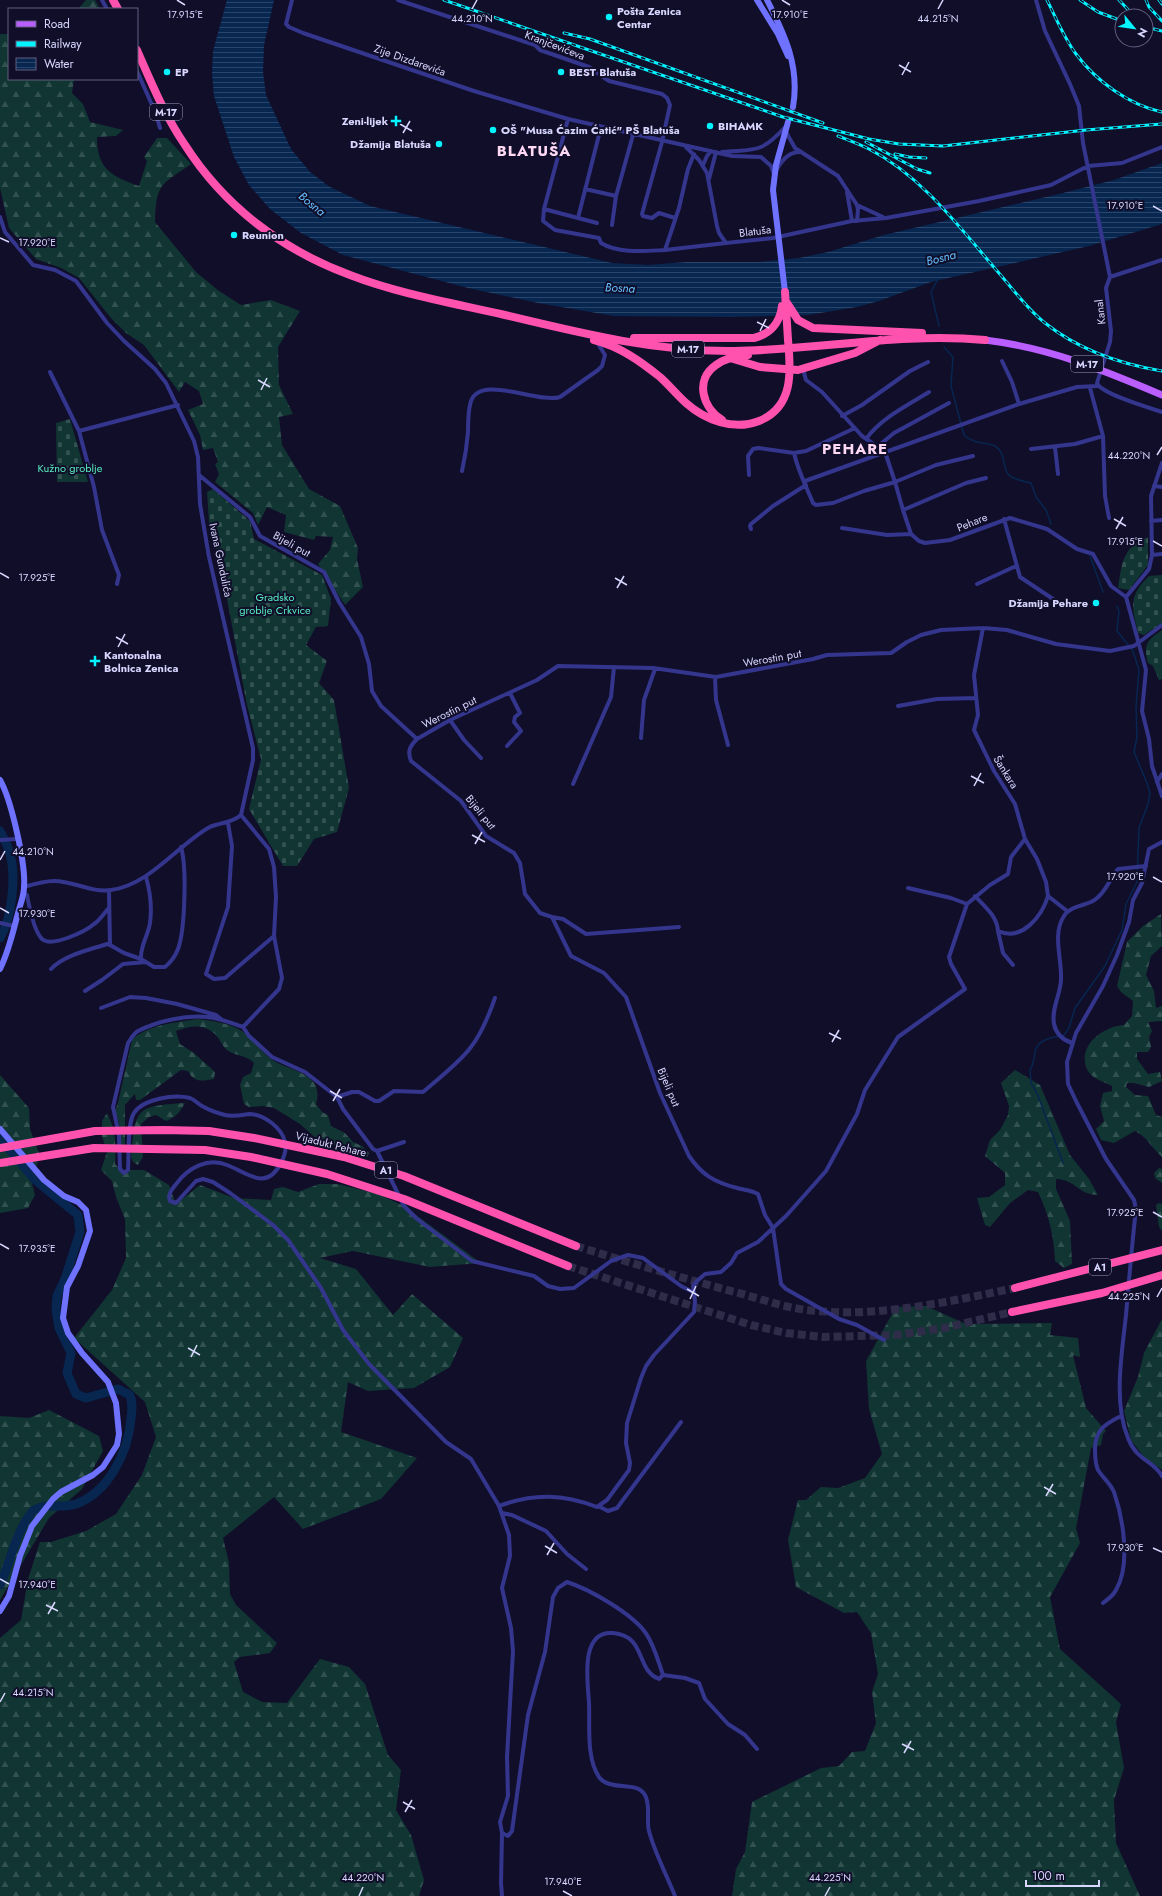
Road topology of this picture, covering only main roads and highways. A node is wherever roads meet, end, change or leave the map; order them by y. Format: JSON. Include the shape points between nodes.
{"nodes":[{"id":1,"x":757,"y":0,"type":"edge"},
{"id":2,"x":767,"y":0,"type":"edge"},
{"id":3,"x":138,"y":52,"type":"edge"},
{"id":4,"x":793,"y":66,"type":"junction"},
{"id":5,"x":793,"y":107,"type":"tunnel mouth"},
{"id":6,"x":788,"y":122,"type":"tunnel mouth"},
{"id":7,"x":785,"y":292,"type":"junction"},
{"id":8,"x":557,"y":327,"type":"junction"},
{"id":9,"x":882,"y":340,"type":"junction"},
{"id":10,"x":986,"y":340,"type":"junction"},
{"id":11,"x":821,"y":346,"type":"junction"},
{"id":12,"x":730,"y":358,"type":"junction"},
{"id":13,"x":1162,"y":395,"type":"edge"},
{"id":14,"x":740,"y":425,"type":"junction"},
{"id":15,"x":0,"y":780,"type":"edge"},
{"id":16,"x":0,"y":969,"type":"edge"},
{"id":17,"x":0,"y":1129,"type":"edge"},
{"id":18,"x":0,"y":1148,"type":"edge"},
{"id":19,"x":0,"y":1163,"type":"edge"},
{"id":20,"x":576,"y":1246,"type":"tunnel mouth"},
{"id":21,"x":1162,"y":1250,"type":"edge"},
{"id":22,"x":568,"y":1266,"type":"tunnel mouth"},
{"id":23,"x":1162,"y":1275,"type":"edge"},
{"id":24,"x":1015,"y":1288,"type":"tunnel mouth"},
{"id":25,"x":1012,"y":1312,"type":"tunnel mouth"},
{"id":26,"x":0,"y":1611,"type":"edge"}],
"edges":[{"from":1,"to":4,"type":"main road","via":[[778,34]]},
{"from":2,"to":4,"type":"main road","via":[[785,36]]},
{"from":3,"to":8,"type":"highway","number":"M-17","via":[[173,125],[202,170],[246,215],[275,237],[315,261],[355,277]]},
{"from":4,"to":5,"type":"main road","via":[[796,86]]},
{"from":6,"to":7,"type":"main road","via":[[774,174],[773,198]]},
{"from":7,"to":8,"type":"highway","via":[[781,315],[776,325],[764,335],[754,338],[638,338],[572,327]]},
{"from":7,"to":10,"type":"highway","via":[[793,315],[813,328],[956,333]]},
{"from":7,"to":14,"type":"highway","via":[[790,383],[784,399],[772,414],[757,422]]},
{"from":8,"to":11,"type":"highway","number":"M-17","via":[[633,342],[695,350],[736,351]]},
{"from":8,"to":14,"type":"highway","via":[[569,334],[596,340],[631,355],[662,378],[695,410],[720,422]]},
{"from":9,"to":10,"type":"highway","number":"M-17"},
{"from":9,"to":11,"type":"highway","number":"M-17"},
{"from":9,"to":12,"type":"highway","via":[[855,353],[803,369],[760,367]]},
{"from":10,"to":13,"type":"main road","number":"M-17","via":[[1064,356]]},
{"from":11,"to":12,"type":"highway","via":[[800,352]]},
{"from":12,"to":14,"type":"highway","via":[[710,371],[705,383],[705,400],[708,408],[722,420]]},
{"from":15,"to":16,"type":"main road","via":[[6,790],[17,840],[24,890],[12,926],[8,951]]},
{"from":17,"to":26,"type":"main road","via":[[44,1180],[86,1210],[90,1231],[78,1266],[67,1287],[63,1318],[68,1334],[108,1382],[116,1402],[119,1434],[117,1445],[103,1467],[53,1498],[39,1517],[28,1535],[9,1596]]},
{"from":18,"to":20,"type":"highway","name":"Vijadukt Pehare","number":"A1","via":[[96,1131],[164,1130],[254,1138],[344,1157],[404,1176]]},
{"from":19,"to":22,"type":"highway","number":"A1","via":[[94,1148],[205,1150],[251,1157],[327,1174],[404,1199]]},
{"from":21,"to":24,"type":"highway","number":"A1"},
{"from":23,"to":25,"type":"highway","number":"A1","via":[[1102,1293]]}]}
